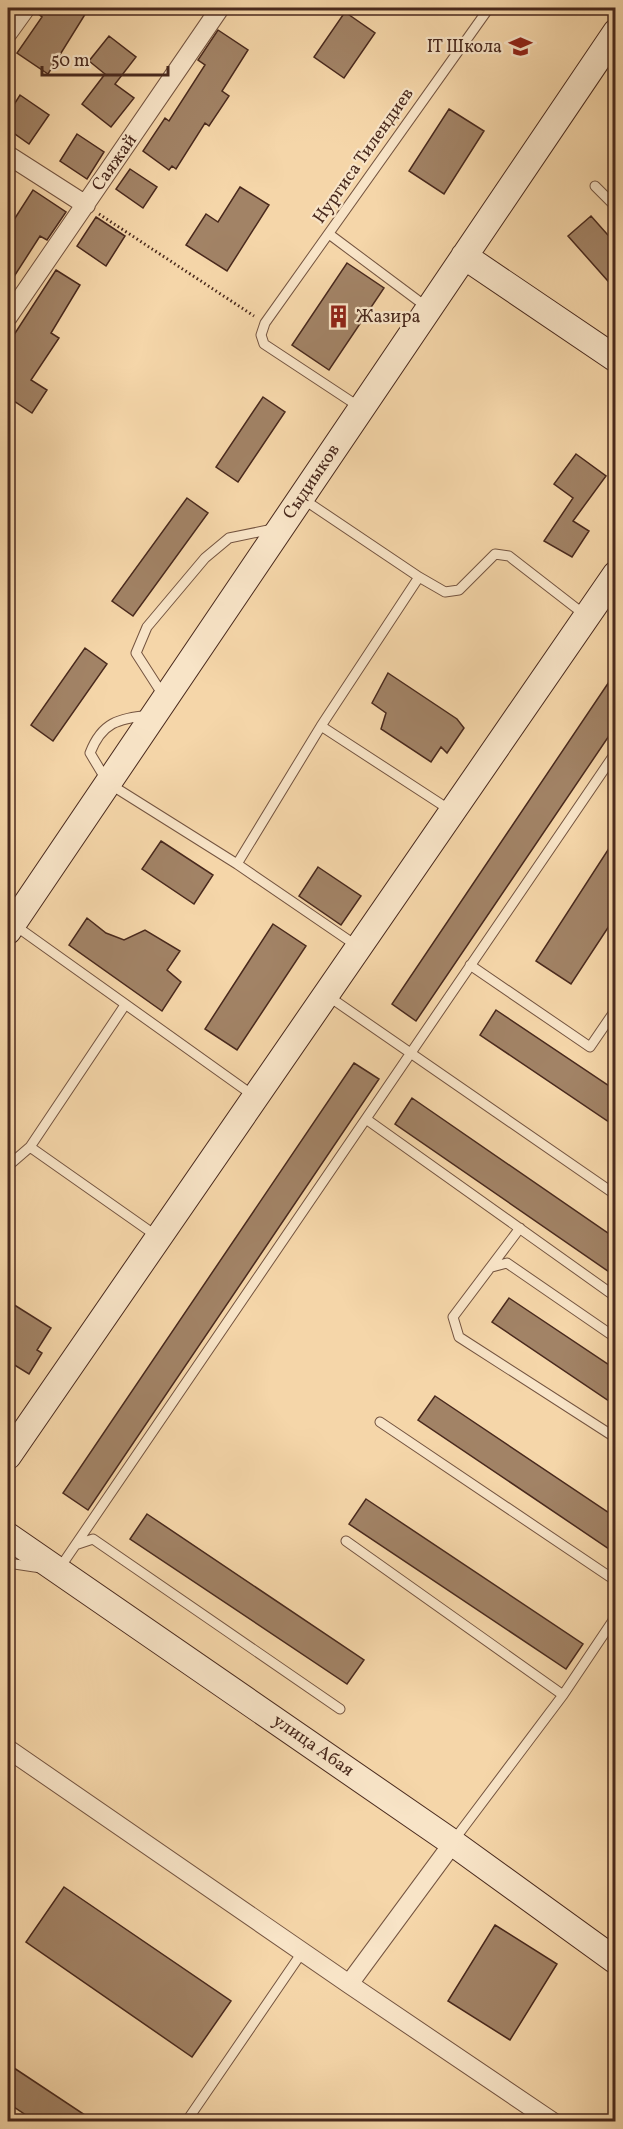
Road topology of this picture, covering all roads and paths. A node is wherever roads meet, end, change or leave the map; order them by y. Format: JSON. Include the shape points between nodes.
{"nodes":[{"id":1,"x":26,"y":8,"type":"edge"},
{"id":2,"x":220,"y":8,"type":"edge"},
{"id":3,"x":489,"y":8,"type":"edge"},
{"id":4,"x":615,"y":32,"type":"edge"},
{"id":5,"x":8,"y":33,"type":"edge"},
{"id":6,"x":8,"y":155,"type":"edge"},
{"id":7,"x":595,"y":186,"type":"dead end"},
{"id":8,"x":86,"y":205,"type":"junction"},
{"id":9,"x":615,"y":207,"type":"edge"},
{"id":10,"x":329,"y":234,"type":"junction"},
{"id":11,"x":464,"y":256,"type":"junction"},
{"id":12,"x":429,"y":308,"type":"junction"},
{"id":13,"x":8,"y":317,"type":"edge"},
{"id":14,"x":265,"y":323,"type":"junction"},
{"id":15,"x":615,"y":358,"type":"edge"},
{"id":16,"x":361,"y":408,"type":"junction"},
{"id":17,"x":301,"y":498,"type":"junction"},
{"id":18,"x":281,"y":527,"type":"junction"},
{"id":19,"x":615,"y":574,"type":"edge"},
{"id":20,"x":419,"y":577,"type":"junction"},
{"id":21,"x":586,"y":616,"type":"junction"},
{"id":22,"x":159,"y":706,"type":"junction"},
{"id":23,"x":321,"y":726,"type":"junction"},
{"id":24,"x":615,"y":752,"type":"edge"},
{"id":25,"x":108,"y":783,"type":"junction"},
{"id":26,"x":452,"y":812,"type":"junction"},
{"id":27,"x":237,"y":864,"type":"junction"},
{"id":28,"x":10,"y":927,"type":"edge"},
{"id":29,"x":359,"y":947,"type":"junction"},
{"id":30,"x":470,"y":965,"type":"junction"},
{"id":31,"x":326,"y":995,"type":"junction"},
{"id":32,"x":125,"y":1005,"type":"junction"},
{"id":33,"x":615,"y":1010,"type":"edge"},
{"id":34,"x":410,"y":1053,"type":"junction"},
{"id":35,"x":255,"y":1097,"type":"junction"},
{"id":36,"x":366,"y":1119,"type":"junction"},
{"id":37,"x":30,"y":1147,"type":"junction"},
{"id":38,"x":8,"y":1166,"type":"edge"},
{"id":39,"x":615,"y":1195,"type":"edge"},
{"id":40,"x":520,"y":1228,"type":"junction"},
{"id":41,"x":159,"y":1238,"type":"junction"},
{"id":42,"x":489,"y":1268,"type":"junction"},
{"id":43,"x":615,"y":1297,"type":"edge"},
{"id":44,"x":615,"y":1338,"type":"edge"},
{"id":45,"x":380,"y":1422,"type":"dead end"},
{"id":46,"x":615,"y":1438,"type":"edge"},
{"id":47,"x":8,"y":1456,"type":"edge"},
{"id":48,"x":8,"y":1536,"type":"edge"},
{"id":49,"x":346,"y":1541,"type":"dead end"},
{"id":50,"x":76,"y":1545,"type":"junction"},
{"id":51,"x":8,"y":1563,"type":"edge"},
{"id":52,"x":58,"y":1571,"type":"junction"},
{"id":53,"x":615,"y":1581,"type":"edge"},
{"id":54,"x":615,"y":1616,"type":"edge"},
{"id":55,"x":562,"y":1695,"type":"junction"},
{"id":56,"x":340,"y":1709,"type":"dead end"},
{"id":57,"x":10,"y":1755,"type":"edge"},
{"id":58,"x":453,"y":1843,"type":"junction"},
{"id":59,"x":303,"y":1951,"type":"junction"},
{"id":60,"x":615,"y":1961,"type":"edge"},
{"id":61,"x":348,"y":1984,"type":"junction"},
{"id":62,"x":186,"y":2121,"type":"edge"},
{"id":63,"x":553,"y":2121,"type":"edge"}],
"edges":[{"from":1,"to":5,"type":"street"},
{"from":2,"to":8,"type":"street","name":"Саяжай"},
{"from":3,"to":10,"type":"lane","name":"Нургиса Тилендиев"},
{"from":4,"to":11,"type":"street","name":"Сыдиыков"},
{"from":6,"to":8,"type":"street"},
{"from":7,"to":9,"type":"lane"},
{"from":8,"to":13,"type":"street","name":"Саяжай"},
{"from":8,"to":14,"type":"path"},
{"from":10,"to":12,"type":"lane"},
{"from":10,"to":14,"type":"lane","name":"Нургиса Тилендиев"},
{"from":11,"to":12,"type":"street","name":"Сыдиыков"},
{"from":11,"to":15,"type":"street"},
{"from":12,"to":16,"type":"street","name":"Сыдиыков"},
{"from":14,"to":16,"type":"lane","via":[[261,335],[264,344]]},
{"from":16,"to":17,"type":"street","name":"Сыдиыков"},
{"from":17,"to":18,"type":"street","name":"Сыдиыков"},
{"from":17,"to":20,"type":"lane"},
{"from":18,"to":22,"type":"street","name":"Сыдиыков"},
{"from":18,"to":22,"type":"lane","via":[[229,538],[205,558],[147,627],[136,653]]},
{"from":19,"to":21,"type":"street"},
{"from":20,"to":21,"type":"lane","via":[[446,592],[459,590],[495,554],[509,556]]},
{"from":20,"to":23,"type":"lane"},
{"from":21,"to":26,"type":"street"},
{"from":22,"to":25,"type":"street","name":"Сыдиыков"},
{"from":22,"to":25,"type":"lane","via":[[120,718],[97,735],[90,753]]},
{"from":23,"to":26,"type":"lane"},
{"from":23,"to":27,"type":"lane"},
{"from":24,"to":30,"type":"lane"},
{"from":25,"to":27,"type":"lane"},
{"from":25,"to":28,"type":"street","name":"Сыдиыков"},
{"from":26,"to":29,"type":"street"},
{"from":27,"to":29,"type":"lane"},
{"from":28,"to":32,"type":"lane"},
{"from":29,"to":31,"type":"street"},
{"from":30,"to":33,"type":"lane","via":[[590,1047]]},
{"from":30,"to":34,"type":"lane"},
{"from":31,"to":34,"type":"lane"},
{"from":31,"to":35,"type":"street"},
{"from":32,"to":35,"type":"lane"},
{"from":32,"to":37,"type":"lane"},
{"from":34,"to":36,"type":"lane"},
{"from":34,"to":39,"type":"lane"},
{"from":35,"to":41,"type":"street"},
{"from":36,"to":40,"type":"lane"},
{"from":36,"to":50,"type":"lane"},
{"from":37,"to":38,"type":"lane"},
{"from":37,"to":41,"type":"lane"},
{"from":40,"to":42,"type":"lane"},
{"from":40,"to":43,"type":"lane"},
{"from":41,"to":47,"type":"street"},
{"from":42,"to":44,"type":"lane","via":[[507,1263]]},
{"from":42,"to":46,"type":"lane","via":[[453,1317],[459,1337]]},
{"from":45,"to":53,"type":"lane"},
{"from":48,"to":52,"type":"street","name":"улица Абая"},
{"from":49,"to":55,"type":"lane"},
{"from":50,"to":52,"type":"lane"},
{"from":50,"to":56,"type":"lane","via":[[93,1539]]},
{"from":51,"to":52,"type":"lane"},
{"from":52,"to":58,"type":"street","name":"улица Абая"},
{"from":54,"to":55,"type":"lane"},
{"from":55,"to":58,"type":"lane"},
{"from":57,"to":59,"type":"street"},
{"from":58,"to":60,"type":"street","name":"улица Абая"},
{"from":58,"to":61,"type":"street"},
{"from":59,"to":61,"type":"street"},
{"from":59,"to":62,"type":"lane"},
{"from":61,"to":63,"type":"street"}]}
